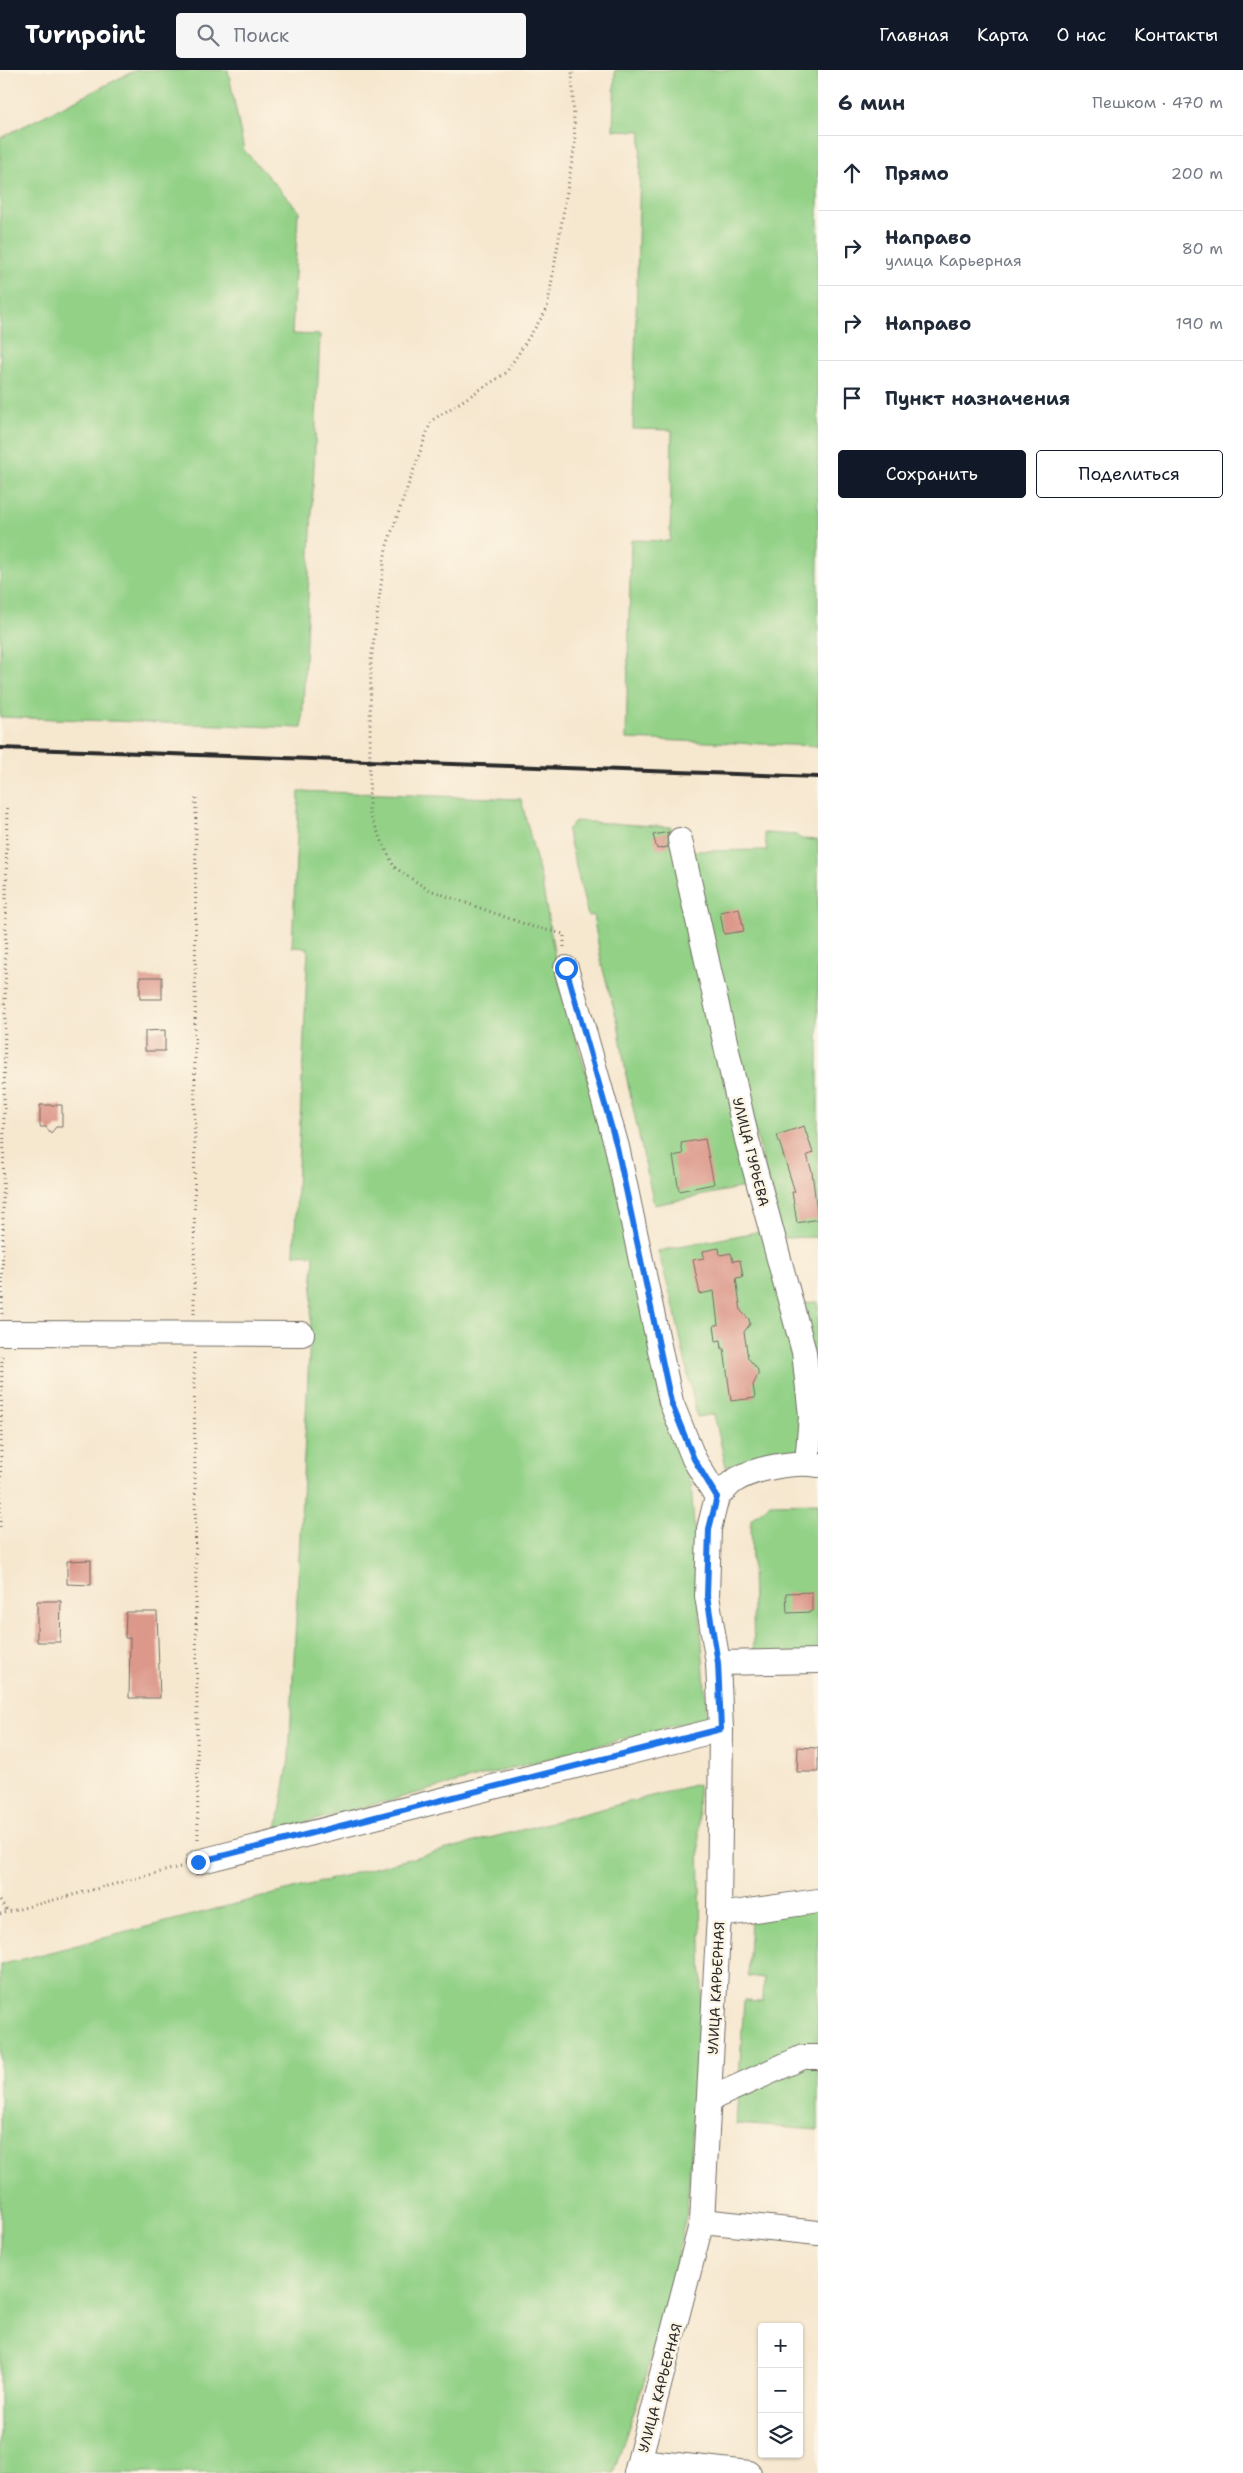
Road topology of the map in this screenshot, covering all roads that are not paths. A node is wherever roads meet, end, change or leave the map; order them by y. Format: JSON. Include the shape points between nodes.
{"nodes":[{"id":1,"x":680,"y":840,"type":"dead end"},
{"id":2,"x":566,"y":968,"type":"road end"},
{"id":3,"x":1,"y":1333,"type":"edge"},
{"id":4,"x":302,"y":1334,"type":"dead end"},
{"id":5,"x":812,"y":1464,"type":"edge"},
{"id":6,"x":717,"y":1497,"type":"junction"},
{"id":7,"x":818,"y":1661,"type":"edge"},
{"id":8,"x":718,"y":1663,"type":"junction"},
{"id":9,"x":721,"y":1729,"type":"junction"},
{"id":10,"x":198,"y":1862,"type":"road end"},
{"id":11,"x":818,"y":1901,"type":"edge"},
{"id":12,"x":719,"y":1915,"type":"junction"},
{"id":13,"x":818,"y":2057,"type":"edge"},
{"id":14,"x":710,"y":2099,"type":"junction"},
{"id":15,"x":702,"y":2221,"type":"junction"},
{"id":16,"x":818,"y":2233,"type":"edge"},
{"id":17,"x":638,"y":2467,"type":"edge"},
{"id":18,"x":749,"y":2473,"type":"edge"}],
"edges":[{"from":1,"to":5,"type":"street","name":"УЛИЦА ГУРЬЕВА","via":[[747,1140],[804,1352]]},
{"from":2,"to":6,"type":"street","via":[[617,1147],[671,1402],[694,1459]]},
{"from":3,"to":4,"type":"street"},
{"from":5,"to":6,"type":"street","via":[[755,1470],[734,1481]]},
{"from":6,"to":8,"type":"street","name":"УЛИЦА КАРЬЕРНАЯ","via":[[709,1529],[707,1596]]},
{"from":7,"to":8,"type":"street"},
{"from":8,"to":9,"type":"street","name":"УЛИЦА КАРЬЕРНАЯ"},
{"from":9,"to":10,"type":"street"},
{"from":9,"to":12,"type":"street","name":"УЛИЦА КАРЬЕРНАЯ"},
{"from":11,"to":12,"type":"street"},
{"from":12,"to":14,"type":"street","name":"УЛИЦА КАРЬЕРНАЯ"},
{"from":13,"to":14,"type":"street","via":[[804,2057]]},
{"from":14,"to":15,"type":"street","name":"УЛИЦА КАРЬЕРНАЯ"},
{"from":15,"to":16,"type":"street"},
{"from":15,"to":17,"type":"street","name":"УЛИЦА КАРЬЕРНАЯ"},
{"from":17,"to":18,"type":"street"}]}
